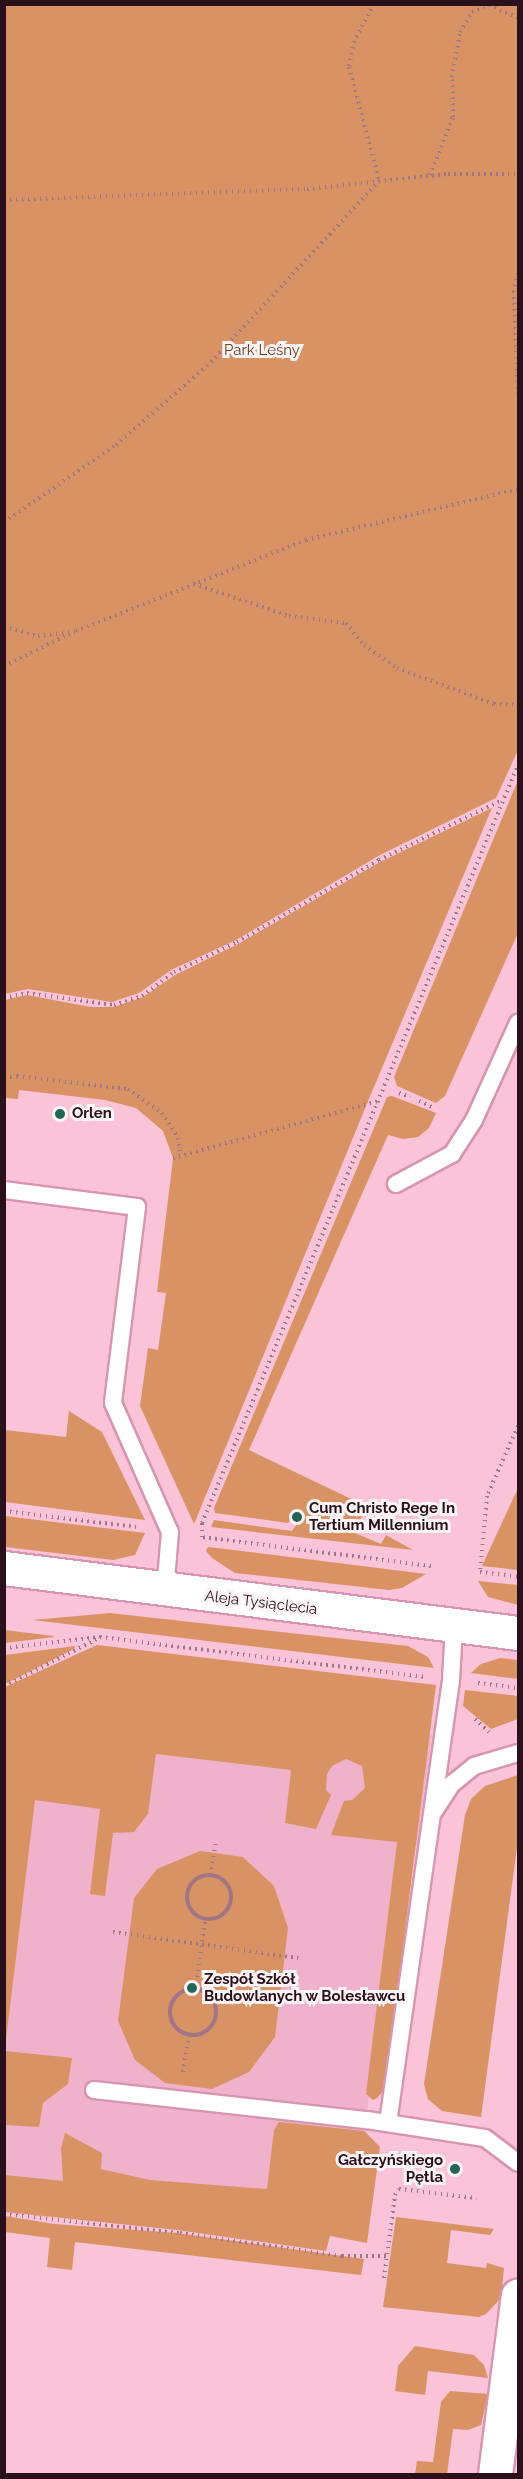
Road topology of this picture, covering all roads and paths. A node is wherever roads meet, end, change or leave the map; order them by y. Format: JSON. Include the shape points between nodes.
{"nodes":[{"id":1,"x":374,"y":4,"type":"edge"},
{"id":2,"x":519,"y":18,"type":"edge"},
{"id":3,"x":519,"y":174,"type":"edge"},
{"id":4,"x":430,"y":176,"type":"junction"},
{"id":5,"x":379,"y":180,"type":"junction"},
{"id":6,"x":4,"y":200,"type":"edge"},
{"id":7,"x":519,"y":273,"type":"edge"},
{"id":8,"x":514,"y":291,"type":"junction"},
{"id":9,"x":519,"y":297,"type":"edge"},
{"id":10,"x":519,"y":394,"type":"edge"},
{"id":11,"x":519,"y":489,"type":"edge"},
{"id":12,"x":4,"y":522,"type":"edge"},
{"id":13,"x":193,"y":583,"type":"junction"},
{"id":14,"x":4,"y":627,"type":"edge"},
{"id":15,"x":76,"y":631,"type":"junction"},
{"id":16,"x":4,"y":666,"type":"edge"},
{"id":17,"x":519,"y":705,"type":"edge"},
{"id":18,"x":519,"y":765,"type":"edge"},
{"id":19,"x":504,"y":800,"type":"junction"},
{"id":20,"x":4,"y":998,"type":"edge"},
{"id":21,"x":519,"y":1023,"type":"edge"},
{"id":22,"x":4,"y":1078,"type":"edge"},
{"id":23,"x":399,"y":1093,"type":"dead end"},
{"id":24,"x":410,"y":1097,"type":"dead end"},
{"id":25,"x":379,"y":1100,"type":"junction"},
{"id":26,"x":419,"y":1101,"type":"dead end"},
{"id":27,"x":432,"y":1107,"type":"dead end"},
{"id":28,"x":181,"y":1155,"type":"junction"},
{"id":29,"x":173,"y":1158,"type":"dead end"},
{"id":30,"x":396,"y":1184,"type":"dead end"},
{"id":31,"x":4,"y":1190,"type":"edge"},
{"id":32,"x":519,"y":1426,"type":"edge"},
{"id":33,"x":4,"y":1510,"type":"edge"},
{"id":34,"x":149,"y":1528,"type":"dead end"},
{"id":35,"x":431,"y":1566,"type":"dead end"},
{"id":36,"x":14,"y":1571,"type":"edge"},
{"id":37,"x":519,"y":1577,"type":"edge"},
{"id":38,"x":165,"y":1591,"type":"junction"},
{"id":39,"x":454,"y":1626,"type":"junction"},
{"id":40,"x":519,"y":1633,"type":"edge"},
{"id":41,"x":100,"y":1637,"type":"junction"},
{"id":42,"x":4,"y":1648,"type":"edge"},
{"id":43,"x":427,"y":1677,"type":"dead end"},
{"id":44,"x":467,"y":1682,"type":"dead end"},
{"id":45,"x":4,"y":1686,"type":"edge"},
{"id":46,"x":519,"y":1688,"type":"edge"},
{"id":47,"x":448,"y":1697,"type":"junction"},
{"id":48,"x":517,"y":1753,"type":"edge"},
{"id":49,"x":428,"y":1828,"type":"junction"},
{"id":50,"x":216,"y":1841,"type":"dead end"},
{"id":51,"x":211,"y":1875,"type":"junction"},
{"id":52,"x":205,"y":1919,"type":"junction"},
{"id":53,"x":113,"y":1932,"type":"dead end"},
{"id":54,"x":202,"y":1945,"type":"junction"},
{"id":55,"x":298,"y":1958,"type":"dead end"},
{"id":56,"x":196,"y":1989,"type":"junction"},
{"id":57,"x":189,"y":2034,"type":"junction"},
{"id":58,"x":94,"y":2090,"type":"dead end"},
{"id":59,"x":179,"y":2099,"type":"junction"},
{"id":60,"x":388,"y":2122,"type":"junction"},
{"id":61,"x":519,"y":2163,"type":"edge"},
{"id":62,"x":476,"y":2198,"type":"dead end"},
{"id":63,"x":4,"y":2214,"type":"edge"},
{"id":64,"x":387,"y":2256,"type":"junction"},
{"id":65,"x":384,"y":2278,"type":"dead end"},
{"id":66,"x":519,"y":2295,"type":"edge"},
{"id":67,"x":495,"y":2475,"type":"edge"}],
"edges":[{"from":1,"to":5,"type":"path","via":[[354,41],[349,67]]},
{"from":2,"to":4,"type":"path","via":[[489,6],[472,12],[460,32],[452,77],[453,117]]},
{"from":3,"to":4,"type":"path"},
{"from":4,"to":5,"type":"path"},
{"from":5,"to":6,"type":"path","via":[[307,189]]},
{"from":5,"to":12,"type":"path","via":[[211,362],[116,445]]},
{"from":7,"to":8,"type":"path"},
{"from":8,"to":9,"type":"path"},
{"from":8,"to":10,"type":"path","via":[[514,367]]},
{"from":11,"to":13,"type":"path","via":[[306,540]]},
{"from":13,"to":15,"type":"path"},
{"from":13,"to":17,"type":"path","via":[[289,616],[346,623],[364,645],[397,668],[494,704]]},
{"from":14,"to":15,"type":"path","via":[[38,636]]},
{"from":15,"to":16,"type":"path"},
{"from":18,"to":19,"type":"path"},
{"from":19,"to":20,"type":"path","via":[[379,860],[237,942],[174,972],[142,996],[114,1005],[27,993]]},
{"from":19,"to":25,"type":"path"},
{"from":21,"to":30,"type":"lane","via":[[474,1120],[452,1154]]},
{"from":22,"to":28,"type":"path","via":[[17,1076],[128,1089],[162,1113],[178,1138]]},
{"from":23,"to":24,"type":"path"},
{"from":25,"to":28,"type":"path"},
{"from":25,"to":35,"type":"path","via":[[202,1523],[202,1537]]},
{"from":26,"to":27,"type":"path"},
{"from":28,"to":29,"type":"path"},
{"from":31,"to":38,"type":"lane","via":[[137,1207],[113,1403],[170,1532]]},
{"from":32,"to":37,"type":"path","via":[[487,1496],[480,1572]]},
{"from":33,"to":34,"type":"path"},
{"from":36,"to":38,"type":"street","name":"Aleja Tysiąclecia"},
{"from":38,"to":39,"type":"street","name":"Aleja Tysiąclecia"},
{"from":39,"to":40,"type":"street","name":"Aleja Tysiąclecia"},
{"from":39,"to":47,"type":"lane"},
{"from":41,"to":42,"type":"path"},
{"from":41,"to":43,"type":"path"},
{"from":41,"to":45,"type":"path"},
{"from":44,"to":46,"type":"path"},
{"from":47,"to":48,"type":"path"},
{"from":47,"to":49,"type":"lane"},
{"from":48,"to":49,"type":"lane","via":[[474,1766],[452,1784],[437,1804]]},
{"from":49,"to":60,"type":"lane"},
{"from":50,"to":51,"type":"path"},
{"from":51,"to":52,"type":"path","via":[[197,1878],[187,1898],[193,1911]]},
{"from":51,"to":52,"type":"path","via":[[229,1886],[231,1900],[219,1917]]},
{"from":52,"to":54,"type":"path"},
{"from":53,"to":54,"type":"path"},
{"from":54,"to":55,"type":"path"},
{"from":54,"to":56,"type":"path"},
{"from":56,"to":57,"type":"path","via":[[182,1992],[170,2012],[175,2025]]},
{"from":56,"to":57,"type":"path","via":[[214,2002],[215,2016],[208,2029]]},
{"from":57,"to":59,"type":"path"},
{"from":58,"to":59,"type":"lane"},
{"from":59,"to":60,"type":"lane"},
{"from":60,"to":61,"type":"lane","via":[[485,2138]]},
{"from":62,"to":64,"type":"path","via":[[399,2189]]},
{"from":63,"to":64,"type":"path","via":[[274,2244],[342,2256]]},
{"from":64,"to":65,"type":"path"},
{"from":66,"to":67,"type":"street"}]}
